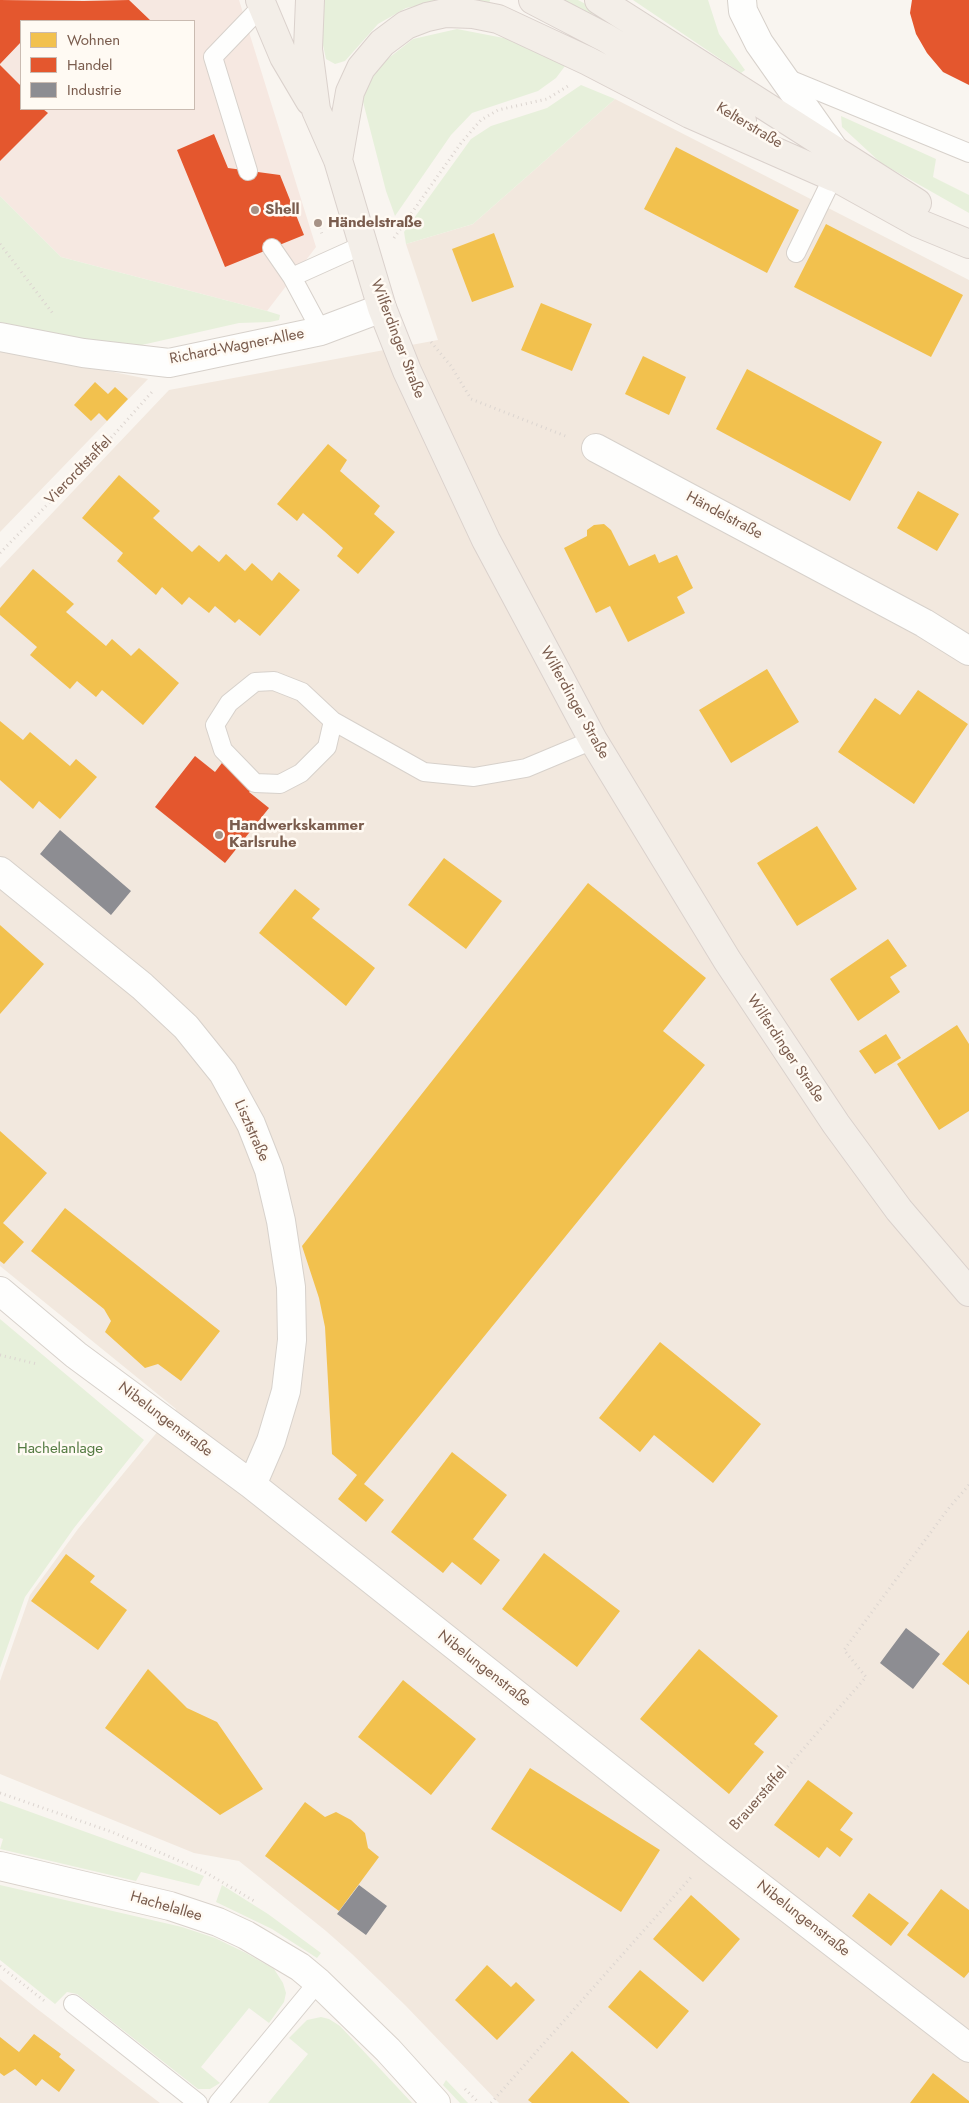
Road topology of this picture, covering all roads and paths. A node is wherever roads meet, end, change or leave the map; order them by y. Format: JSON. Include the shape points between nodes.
{"nodes":[{"id":1,"x":290,"y":0,"type":"edge"},
{"id":2,"x":310,"y":0,"type":"edge"},
{"id":3,"x":533,"y":0,"type":"edge"},
{"id":4,"x":599,"y":0,"type":"edge"},
{"id":5,"x":742,"y":0,"type":"edge"},
{"id":6,"x":261,"y":3,"type":"edge"},
{"id":7,"x":308,"y":49,"type":"junction"},
{"id":8,"x":588,"y":61,"type":"junction"},
{"id":9,"x":782,"y":76,"type":"junction"},
{"id":10,"x":316,"y":110,"type":"junction"},
{"id":11,"x":969,"y":153,"type":"edge"},
{"id":12,"x":338,"y":160,"type":"junction"},
{"id":13,"x":835,"y":165,"type":"junction"},
{"id":14,"x":248,"y":171,"type":"dead end"},
{"id":15,"x":393,"y":240,"type":"dead end"},
{"id":16,"x":969,"y":240,"type":"edge"},
{"id":17,"x":0,"y":244,"type":"edge"},
{"id":18,"x":969,"y":244,"type":"edge"},
{"id":19,"x":363,"y":245,"type":"junction"},
{"id":20,"x":272,"y":248,"type":"dead end"},
{"id":21,"x":796,"y":253,"type":"dead end"},
{"id":22,"x":292,"y":278,"type":"junction"},
{"id":23,"x":382,"y":308,"type":"junction"},
{"id":24,"x":321,"y":330,"type":"junction"},
{"id":25,"x":0,"y":337,"type":"edge"},
{"id":26,"x":430,"y":340,"type":"dead end"},
{"id":27,"x":83,"y":353,"type":"junction"},
{"id":28,"x":156,"y":387,"type":"dead end"},
{"id":29,"x":596,"y":448,"type":"joint"},
{"id":30,"x":0,"y":553,"type":"edge"},
{"id":31,"x":969,"y":651,"type":"edge"},
{"id":32,"x":332,"y":721,"type":"junction"},
{"id":33,"x":593,"y":740,"type":"junction"},
{"id":34,"x":0,"y":871,"type":"edge"},
{"id":35,"x":0,"y":1291,"type":"edge"},
{"id":36,"x":969,"y":1292,"type":"edge"},
{"id":37,"x":252,"y":1485,"type":"junction"},
{"id":38,"x":969,"y":1485,"type":"edge"},
{"id":39,"x":714,"y":1851,"type":"junction"},
{"id":40,"x":0,"y":1866,"type":"edge"},
{"id":41,"x":0,"y":1966,"type":"edge"},
{"id":42,"x":318,"y":1982,"type":"junction"},
{"id":43,"x":73,"y":2004,"type":"joint"},
{"id":44,"x":969,"y":2048,"type":"edge"},
{"id":45,"x":198,"y":2103,"type":"edge"},
{"id":46,"x":218,"y":2103,"type":"edge"},
{"id":47,"x":436,"y":2103,"type":"edge"},
{"id":48,"x":491,"y":2103,"type":"edge"}],
"edges":[{"from":1,"to":7,"type":"main road","name":"Wilferdinger Straße"},
{"from":2,"to":7,"type":"main road","name":"Wilferdinger Straße"},
{"from":3,"to":13,"type":"main road","name":"Kelterstraße"},
{"from":4,"to":13,"type":"main road","name":"Kelterstraße"},
{"from":5,"to":9,"type":"street","name":"Kelterstraße","via":[[743,11],[759,43]]},
{"from":6,"to":10,"type":"main road","via":[[284,57]]},
{"from":6,"to":14,"type":"lane","via":[[213,57]]},
{"from":7,"to":10,"type":"main road","name":"Wilferdinger Straße"},
{"from":8,"to":12,"type":"main road","via":[[498,19],[473,14],[427,16],[406,25],[382,43],[361,68],[350,92]]},
{"from":8,"to":13,"type":"main road","via":[[690,114]]},
{"from":8,"to":15,"type":"path","via":[[568,86],[547,99],[498,110],[481,120],[461,143]]},
{"from":9,"to":11,"type":"lane"},
{"from":9,"to":13,"type":"street","name":"Kelterstraße"},
{"from":10,"to":12,"type":"main road","name":"Wilferdinger Straße"},
{"from":12,"to":19,"type":"main road","name":"Wilferdinger Straße"},
{"from":13,"to":16,"type":"main road","name":"Kelterstraße","via":[[928,210]]},
{"from":13,"to":18,"type":"main road","name":"Kelterstraße","via":[[918,223]]},
{"from":13,"to":21,"type":"lane"},
{"from":17,"to":27,"type":"path"},
{"from":19,"to":22,"type":"lane"},
{"from":19,"to":23,"type":"main road","name":"Wilferdinger Straße"},
{"from":20,"to":22,"type":"lane"},
{"from":22,"to":24,"type":"lane"},
{"from":23,"to":24,"type":"street","name":"Richard-Wagner-Allee"},
{"from":23,"to":33,"type":"main road","name":"Wilferdinger Straße","via":[[407,372],[486,540]]},
{"from":24,"to":27,"type":"street","name":"Richard-Wagner-Allee","via":[[169,363]]},
{"from":25,"to":27,"type":"street","name":"Richard-Wagner-Allee"},
{"from":26,"to":29,"type":"path","via":[[471,399]]},
{"from":28,"to":30,"type":"path","name":"Vierordtstaffel","via":[[94,457]]},
{"from":29,"to":31,"type":"street","name":"Händelstraße","via":[[924,623]]},
{"from":32,"to":32,"type":"lane","via":[[302,692],[274,681],[255,682],[229,703],[215,725],[223,750],[255,783],[280,784],[301,773],[326,747]]},
{"from":32,"to":33,"type":"lane","via":[[424,772],[474,777],[526,768]]},
{"from":33,"to":36,"type":"main road","name":"Wilferdinger Straße","via":[[727,960],[797,1067],[899,1210]]},
{"from":34,"to":37,"type":"street","name":"Lisztstraße","via":[[142,986],[186,1027],[223,1073],[251,1124],[269,1170],[281,1220],[291,1287],[292,1340],[286,1391],[271,1441]]},
{"from":35,"to":37,"type":"street","name":"Nibelungenstraße","via":[[76,1355]]},
{"from":37,"to":39,"type":"street","name":"Nibelungenstraße"},
{"from":38,"to":39,"type":"path","name":"Brauerstaffel","via":[[844,1650],[866,1677]]},
{"from":39,"to":44,"type":"street","name":"Nibelungenstraße"},
{"from":39,"to":48,"type":"path","name":"Brauerstaffel"},
{"from":40,"to":42,"type":"street","name":"Hachelallee","via":[[171,1898],[246,1935],[300,1967]]},
{"from":41,"to":43,"type":"path","via":[[53,2007]]},
{"from":42,"to":46,"type":"lane"},
{"from":42,"to":47,"type":"street","name":"Hachelallee","via":[[388,2050]]},
{"from":43,"to":45,"type":"lane"}]}
